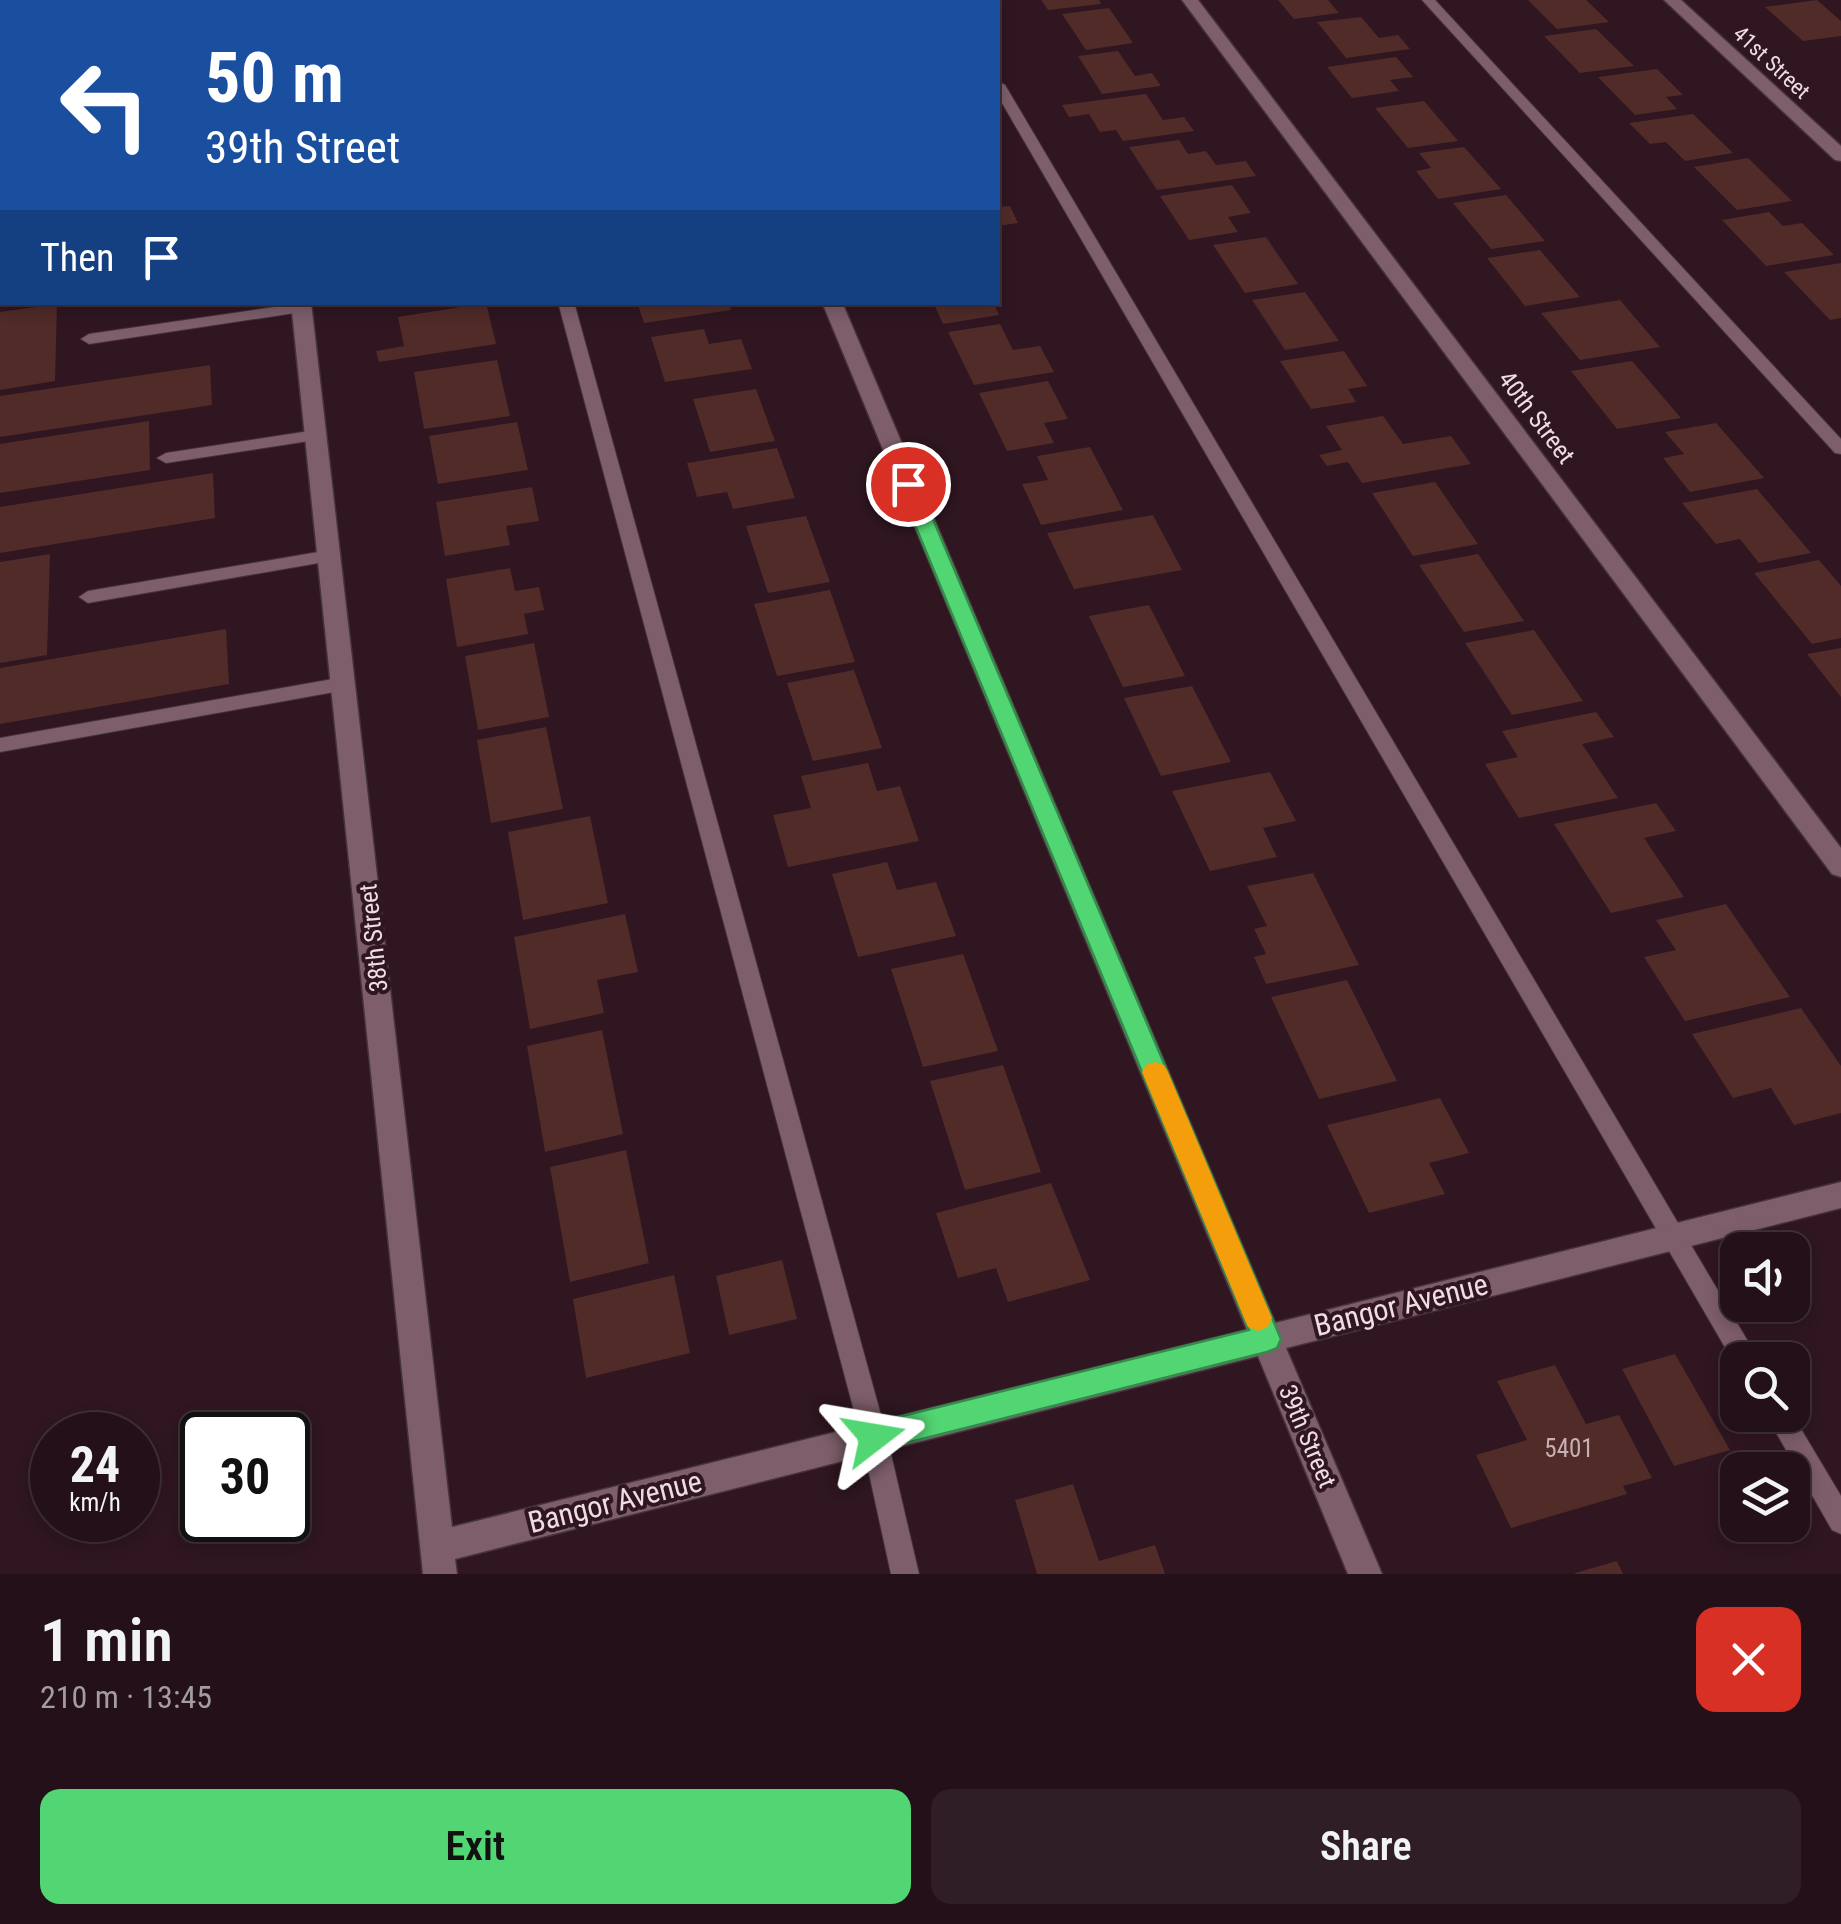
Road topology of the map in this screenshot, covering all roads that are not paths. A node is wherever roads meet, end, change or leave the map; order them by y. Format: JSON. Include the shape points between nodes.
{"nodes":[{"id":1,"x":1190,"y":0,"type":"edge"},
{"id":2,"x":1428,"y":0,"type":"edge"},
{"id":3,"x":1672,"y":0,"type":"edge"},
{"id":4,"x":1000,"y":88,"type":"edge"},
{"id":5,"x":1841,"y":156,"type":"edge"},
{"id":6,"x":302,"y":305,"type":"edge"},
{"id":7,"x":567,"y":305,"type":"edge"},
{"id":8,"x":833,"y":305,"type":"edge"},
{"id":9,"x":89,"y":339,"type":"dead end"},
{"id":10,"x":316,"y":435,"type":"junction"},
{"id":11,"x":1841,"y":449,"type":"edge"},
{"id":12,"x":166,"y":458,"type":"dead end"},
{"id":13,"x":330,"y":556,"type":"junction"},
{"id":14,"x":88,"y":597,"type":"dead end"},
{"id":15,"x":344,"y":684,"type":"junction"},
{"id":16,"x":0,"y":745,"type":"edge"},
{"id":17,"x":1841,"y":867,"type":"edge"},
{"id":18,"x":1841,"y":1195,"type":"edge"},
{"id":19,"x":1674,"y":1237,"type":"junction"},
{"id":20,"x":1267,"y":1339,"type":"junction"},
{"id":21,"x":1735,"y":1342,"type":"edge"},
{"id":22,"x":1789,"y":1432,"type":"edge"},
{"id":23,"x":874,"y":1437,"type":"junction"},
{"id":24,"x":1841,"y":1521,"type":"edge"},
{"id":25,"x":438,"y":1560,"type":"edge"},
{"id":26,"x":905,"y":1574,"type":"edge"},
{"id":27,"x":1365,"y":1574,"type":"edge"}],
"edges":[{"from":1,"to":17,"type":"street","name":"40th Street"},
{"from":2,"to":11,"type":"lane"},
{"from":3,"to":5,"type":"street","name":"41st Street"},
{"from":4,"to":19,"type":"lane"},
{"from":6,"to":9,"type":"lane"},
{"from":6,"to":10,"type":"street","name":"38th Street"},
{"from":7,"to":23,"type":"lane"},
{"from":8,"to":20,"type":"street","name":"39th Street"},
{"from":10,"to":12,"type":"lane"},
{"from":10,"to":13,"type":"street","name":"38th Street"},
{"from":13,"to":14,"type":"lane"},
{"from":13,"to":15,"type":"street","name":"38th Street"},
{"from":15,"to":16,"type":"lane"},
{"from":15,"to":25,"type":"street","name":"38th Street"},
{"from":18,"to":19,"type":"street","name":"Bangor Avenue"},
{"from":19,"to":20,"type":"street","name":"Bangor Avenue"},
{"from":19,"to":21,"type":"lane"},
{"from":20,"to":23,"type":"street","name":"Bangor Avenue"},
{"from":20,"to":27,"type":"street","name":"39th Street"},
{"from":22,"to":24,"type":"lane"},
{"from":23,"to":25,"type":"street","name":"Bangor Avenue"},
{"from":23,"to":26,"type":"lane"}]}
